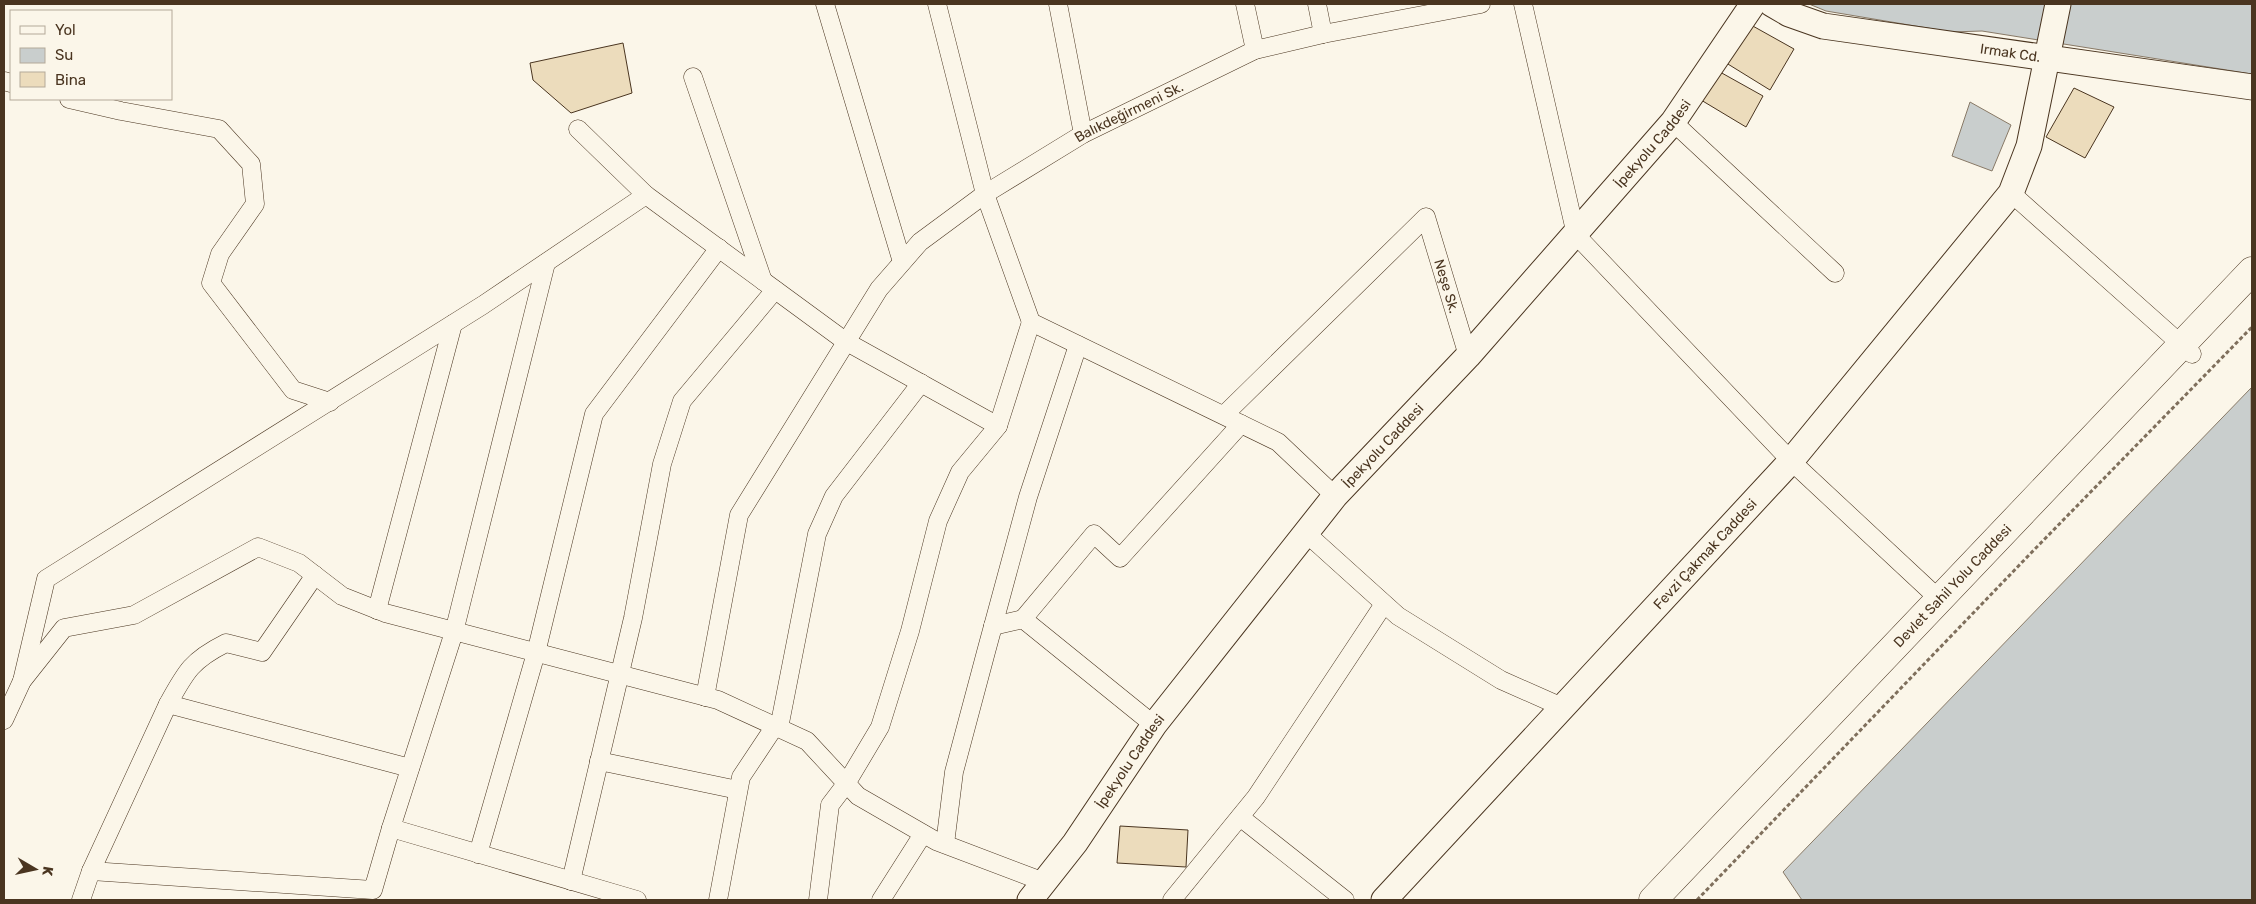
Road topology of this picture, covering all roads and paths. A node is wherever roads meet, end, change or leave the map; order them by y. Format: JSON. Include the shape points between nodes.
{"nodes":[{"id":1,"x":825,"y":4,"type":"edge"},
{"id":2,"x":937,"y":4,"type":"edge"},
{"id":3,"x":1058,"y":4,"type":"edge"},
{"id":4,"x":1245,"y":4,"type":"edge"},
{"id":5,"x":1318,"y":4,"type":"edge"},
{"id":6,"x":1481,"y":4,"type":"edge"},
{"id":7,"x":1523,"y":4,"type":"edge"},
{"id":8,"x":1753,"y":4,"type":"edge"},
{"id":9,"x":1772,"y":4,"type":"edge"},
{"id":10,"x":2058,"y":4,"type":"edge"},
{"id":11,"x":1322,"y":34,"type":"junction"},
{"id":12,"x":1255,"y":50,"type":"junction"},
{"id":13,"x":2050,"y":51,"type":"junction"},
{"id":14,"x":693,"y":77,"type":"dead end"},
{"id":15,"x":2252,"y":87,"type":"edge"},
{"id":16,"x":73,"y":100,"type":"edge"},
{"id":17,"x":1672,"y":122,"type":"junction"},
{"id":18,"x":578,"y":129,"type":"dead end"},
{"id":19,"x":1083,"y":134,"type":"junction"},
{"id":20,"x":2011,"y":193,"type":"junction"},
{"id":21,"x":985,"y":194,"type":"junction"},
{"id":22,"x":646,"y":195,"type":"junction"},
{"id":23,"x":1576,"y":235,"type":"junction"},
{"id":24,"x":719,"y":248,"type":"junction"},
{"id":25,"x":546,"y":262,"type":"junction"},
{"id":26,"x":902,"y":262,"type":"junction"},
{"id":27,"x":2252,"y":271,"type":"edge"},
{"id":28,"x":1835,"y":273,"type":"dead end"},
{"id":29,"x":769,"y":285,"type":"junction"},
{"id":30,"x":2252,"y":290,"type":"edge"},
{"id":31,"x":1031,"y":322,"type":"junction"},
{"id":32,"x":452,"y":324,"type":"junction"},
{"id":33,"x":2252,"y":327,"type":"edge"},
{"id":34,"x":845,"y":341,"type":"junction"},
{"id":35,"x":1078,"y":345,"type":"junction"},
{"id":36,"x":2186,"y":349,"type":"junction"},
{"id":37,"x":1468,"y":356,"type":"junction"},
{"id":38,"x":921,"y":383,"type":"junction"},
{"id":39,"x":330,"y":402,"type":"junction"},
{"id":40,"x":1224,"y":416,"type":"junction"},
{"id":41,"x":1242,"y":424,"type":"junction"},
{"id":42,"x":998,"y":426,"type":"junction"},
{"id":43,"x":1791,"y":461,"type":"junction"},
{"id":44,"x":1335,"y":496,"type":"junction"},
{"id":45,"x":1306,"y":534,"type":"junction"},
{"id":46,"x":315,"y":575,"type":"junction"},
{"id":47,"x":1939,"y":599,"type":"junction"},
{"id":48,"x":1384,"y":604,"type":"junction"},
{"id":49,"x":378,"y":610,"type":"junction"},
{"id":50,"x":1023,"y":619,"type":"junction"},
{"id":51,"x":992,"y":626,"type":"junction"},
{"id":52,"x":454,"y":632,"type":"junction"},
{"id":53,"x":536,"y":653,"type":"junction"},
{"id":54,"x":618,"y":675,"type":"junction"},
{"id":55,"x":22,"y":681,"type":"junction"},
{"id":56,"x":705,"y":697,"type":"junction"},
{"id":57,"x":168,"y":704,"type":"junction"},
{"id":58,"x":1562,"y":707,"type":"junction"},
{"id":59,"x":4,"y":720,"type":"edge"},
{"id":60,"x":1154,"y":725,"type":"junction"},
{"id":61,"x":777,"y":727,"type":"junction"},
{"id":62,"x":599,"y":761,"type":"junction"},
{"id":63,"x":410,"y":768,"type":"junction"},
{"id":64,"x":846,"y":784,"type":"junction"},
{"id":65,"x":738,"y":790,"type":"junction"},
{"id":66,"x":1240,"y":817,"type":"junction"},
{"id":67,"x":390,"y":828,"type":"junction"},
{"id":68,"x":923,"y":834,"type":"junction"},
{"id":69,"x":945,"y":844,"type":"junction"},
{"id":70,"x":478,"y":854,"type":"junction"},
{"id":71,"x":91,"y":871,"type":"junction"},
{"id":72,"x":571,"y":881,"type":"junction"},
{"id":73,"x":1037,"y":891,"type":"edge"},
{"id":74,"x":81,"y":900,"type":"edge"},
{"id":75,"x":637,"y":900,"type":"edge"},
{"id":76,"x":718,"y":900,"type":"edge"},
{"id":77,"x":818,"y":900,"type":"edge"},
{"id":78,"x":881,"y":900,"type":"edge"},
{"id":79,"x":1172,"y":900,"type":"edge"},
{"id":80,"x":1345,"y":900,"type":"edge"},
{"id":81,"x":1384,"y":900,"type":"edge"},
{"id":82,"x":1653,"y":900,"type":"edge"},
{"id":83,"x":1673,"y":900,"type":"edge"},
{"id":84,"x":1698,"y":900,"type":"edge"}],
"edges":[{"from":1,"to":26,"type":"street"},
{"from":2,"to":21,"type":"street"},
{"from":3,"to":19,"type":"street"},
{"from":4,"to":12,"type":"street"},
{"from":5,"to":11,"type":"street"},
{"from":6,"to":11,"type":"street","name":"Balıkdeğirmeni Sk."},
{"from":7,"to":23,"type":"street"},
{"from":8,"to":17,"type":"street","name":"İpekyolu Caddesi"},
{"from":9,"to":13,"type":"street","name":"Irmak Cd.","via":[[1823,26]]},
{"from":10,"to":13,"type":"street","name":"Fevzi Çakmak Caddesi"},
{"from":11,"to":12,"type":"street","name":"Balıkdeğirmeni Sk."},
{"from":12,"to":19,"type":"street","name":"Balıkdeğirmeni Sk."},
{"from":13,"to":15,"type":"street","name":"Irmak Cd."},
{"from":13,"to":20,"type":"street","name":"Fevzi Çakmak Caddesi","via":[[2029,146]]},
{"from":14,"to":29,"type":"street"},
{"from":16,"to":39,"type":"street","via":[[219,129],[251,164],[256,204],[220,254],[211,283],[293,390]]},
{"from":17,"to":23,"type":"street","name":"İpekyolu Caddesi"},
{"from":17,"to":28,"type":"street"},
{"from":18,"to":22,"type":"street"},
{"from":19,"to":21,"type":"street","name":"Balıkdeğirmeni Sk."},
{"from":20,"to":36,"type":"street"},
{"from":20,"to":43,"type":"street","name":"Fevzi Çakmak Caddesi"},
{"from":21,"to":26,"type":"street","name":"Balıkdeğirmeni Sk.","via":[[920,242]]},
{"from":21,"to":31,"type":"street"},
{"from":22,"to":24,"type":"street"},
{"from":22,"to":25,"type":"street"},
{"from":23,"to":37,"type":"street","name":"İpekyolu Caddesi"},
{"from":23,"to":43,"type":"street"},
{"from":24,"to":29,"type":"street"},
{"from":24,"to":53,"type":"street","via":[[594,414]]},
{"from":25,"to":32,"type":"street"},
{"from":25,"to":52,"type":"street"},
{"from":26,"to":34,"type":"street","name":"Balıkdeğirmeni Sk.","via":[[879,288]]},
{"from":27,"to":36,"type":"main road","name":"Devlet Sahil Yolu Caddesi"},
{"from":29,"to":34,"type":"street"},
{"from":29,"to":54,"type":"street","via":[[682,401],[662,464],[633,618]]},
{"from":30,"to":36,"type":"main road","name":"Devlet Sahil Yolu Caddesi"},
{"from":31,"to":35,"type":"street"},
{"from":31,"to":42,"type":"street"},
{"from":32,"to":39,"type":"street"},
{"from":32,"to":49,"type":"street"},
{"from":33,"to":84,"type":"path"},
{"from":34,"to":38,"type":"street"},
{"from":34,"to":56,"type":"street","name":"Balıkdeğirmeni Sk.","via":[[739,514]]},
{"from":35,"to":40,"type":"street"},
{"from":35,"to":51,"type":"street","via":[[1028,497]]},
{"from":36,"to":47,"type":"main road","name":"Devlet Sahil Yolu Caddesi"},
{"from":36,"to":83,"type":"main road","name":"Devlet Sahil Yolu Caddesi"},
{"from":37,"to":40,"type":"street","name":"Neşe Sk.","via":[[1426,216]]},
{"from":37,"to":44,"type":"street","name":"İpekyolu Caddesi"},
{"from":38,"to":42,"type":"street"},
{"from":38,"to":61,"type":"street","via":[[834,496],[817,534]]},
{"from":39,"to":55,"type":"street","via":[[46,579]]},
{"from":40,"to":41,"type":"street"},
{"from":41,"to":44,"type":"street","via":[[1278,442]]},
{"from":41,"to":50,"type":"street","via":[[1120,558],[1094,534]]},
{"from":42,"to":64,"type":"street","via":[[960,472],[938,521],[910,631],[880,727]]},
{"from":43,"to":47,"type":"street"},
{"from":43,"to":58,"type":"street","name":"Fevzi Çakmak Caddesi"},
{"from":44,"to":45,"type":"street","name":"İpekyolu Caddesi"},
{"from":45,"to":48,"type":"street"},
{"from":45,"to":60,"type":"street","name":"İpekyolu Caddesi"},
{"from":46,"to":49,"type":"street","via":[[342,596]]},
{"from":46,"to":55,"type":"street","via":[[299,563],[258,547],[134,615],[64,628]]},
{"from":46,"to":57,"type":"street","via":[[262,652],[226,643],[203,655],[184,675]]},
{"from":47,"to":82,"type":"main road","name":"Devlet Sahil Yolu Caddesi"},
{"from":48,"to":58,"type":"street","via":[[1501,680]]},
{"from":48,"to":66,"type":"street"},
{"from":49,"to":52,"type":"street"},
{"from":50,"to":51,"type":"street"},
{"from":50,"to":60,"type":"street"},
{"from":51,"to":69,"type":"street","via":[[954,772]]},
{"from":52,"to":53,"type":"street"},
{"from":52,"to":63,"type":"street"},
{"from":53,"to":54,"type":"street"},
{"from":53,"to":70,"type":"street"},
{"from":54,"to":56,"type":"street"},
{"from":54,"to":62,"type":"street"},
{"from":55,"to":59,"type":"street"},
{"from":56,"to":61,"type":"street"},
{"from":57,"to":63,"type":"street"},
{"from":57,"to":71,"type":"street"},
{"from":58,"to":81,"type":"street","name":"Fevzi Çakmak Caddesi"},
{"from":60,"to":73,"type":"street","name":"İpekyolu Caddesi","via":[[1075,843]]},
{"from":61,"to":64,"type":"street","via":[[807,741]]},
{"from":61,"to":65,"type":"street","via":[[741,777]]},
{"from":62,"to":65,"type":"street"},
{"from":62,"to":72,"type":"street"},
{"from":63,"to":67,"type":"street"},
{"from":64,"to":68,"type":"street","via":[[858,796]]},
{"from":64,"to":77,"type":"street","via":[[830,805]]},
{"from":65,"to":76,"type":"street"},
{"from":66,"to":79,"type":"street"},
{"from":66,"to":80,"type":"street"},
{"from":67,"to":70,"type":"street"},
{"from":67,"to":71,"type":"street","via":[[373,890]]},
{"from":68,"to":69,"type":"street"},
{"from":68,"to":78,"type":"street"},
{"from":69,"to":73,"type":"street"},
{"from":70,"to":72,"type":"street"},
{"from":71,"to":74,"type":"street"},
{"from":72,"to":75,"type":"street"}]}
